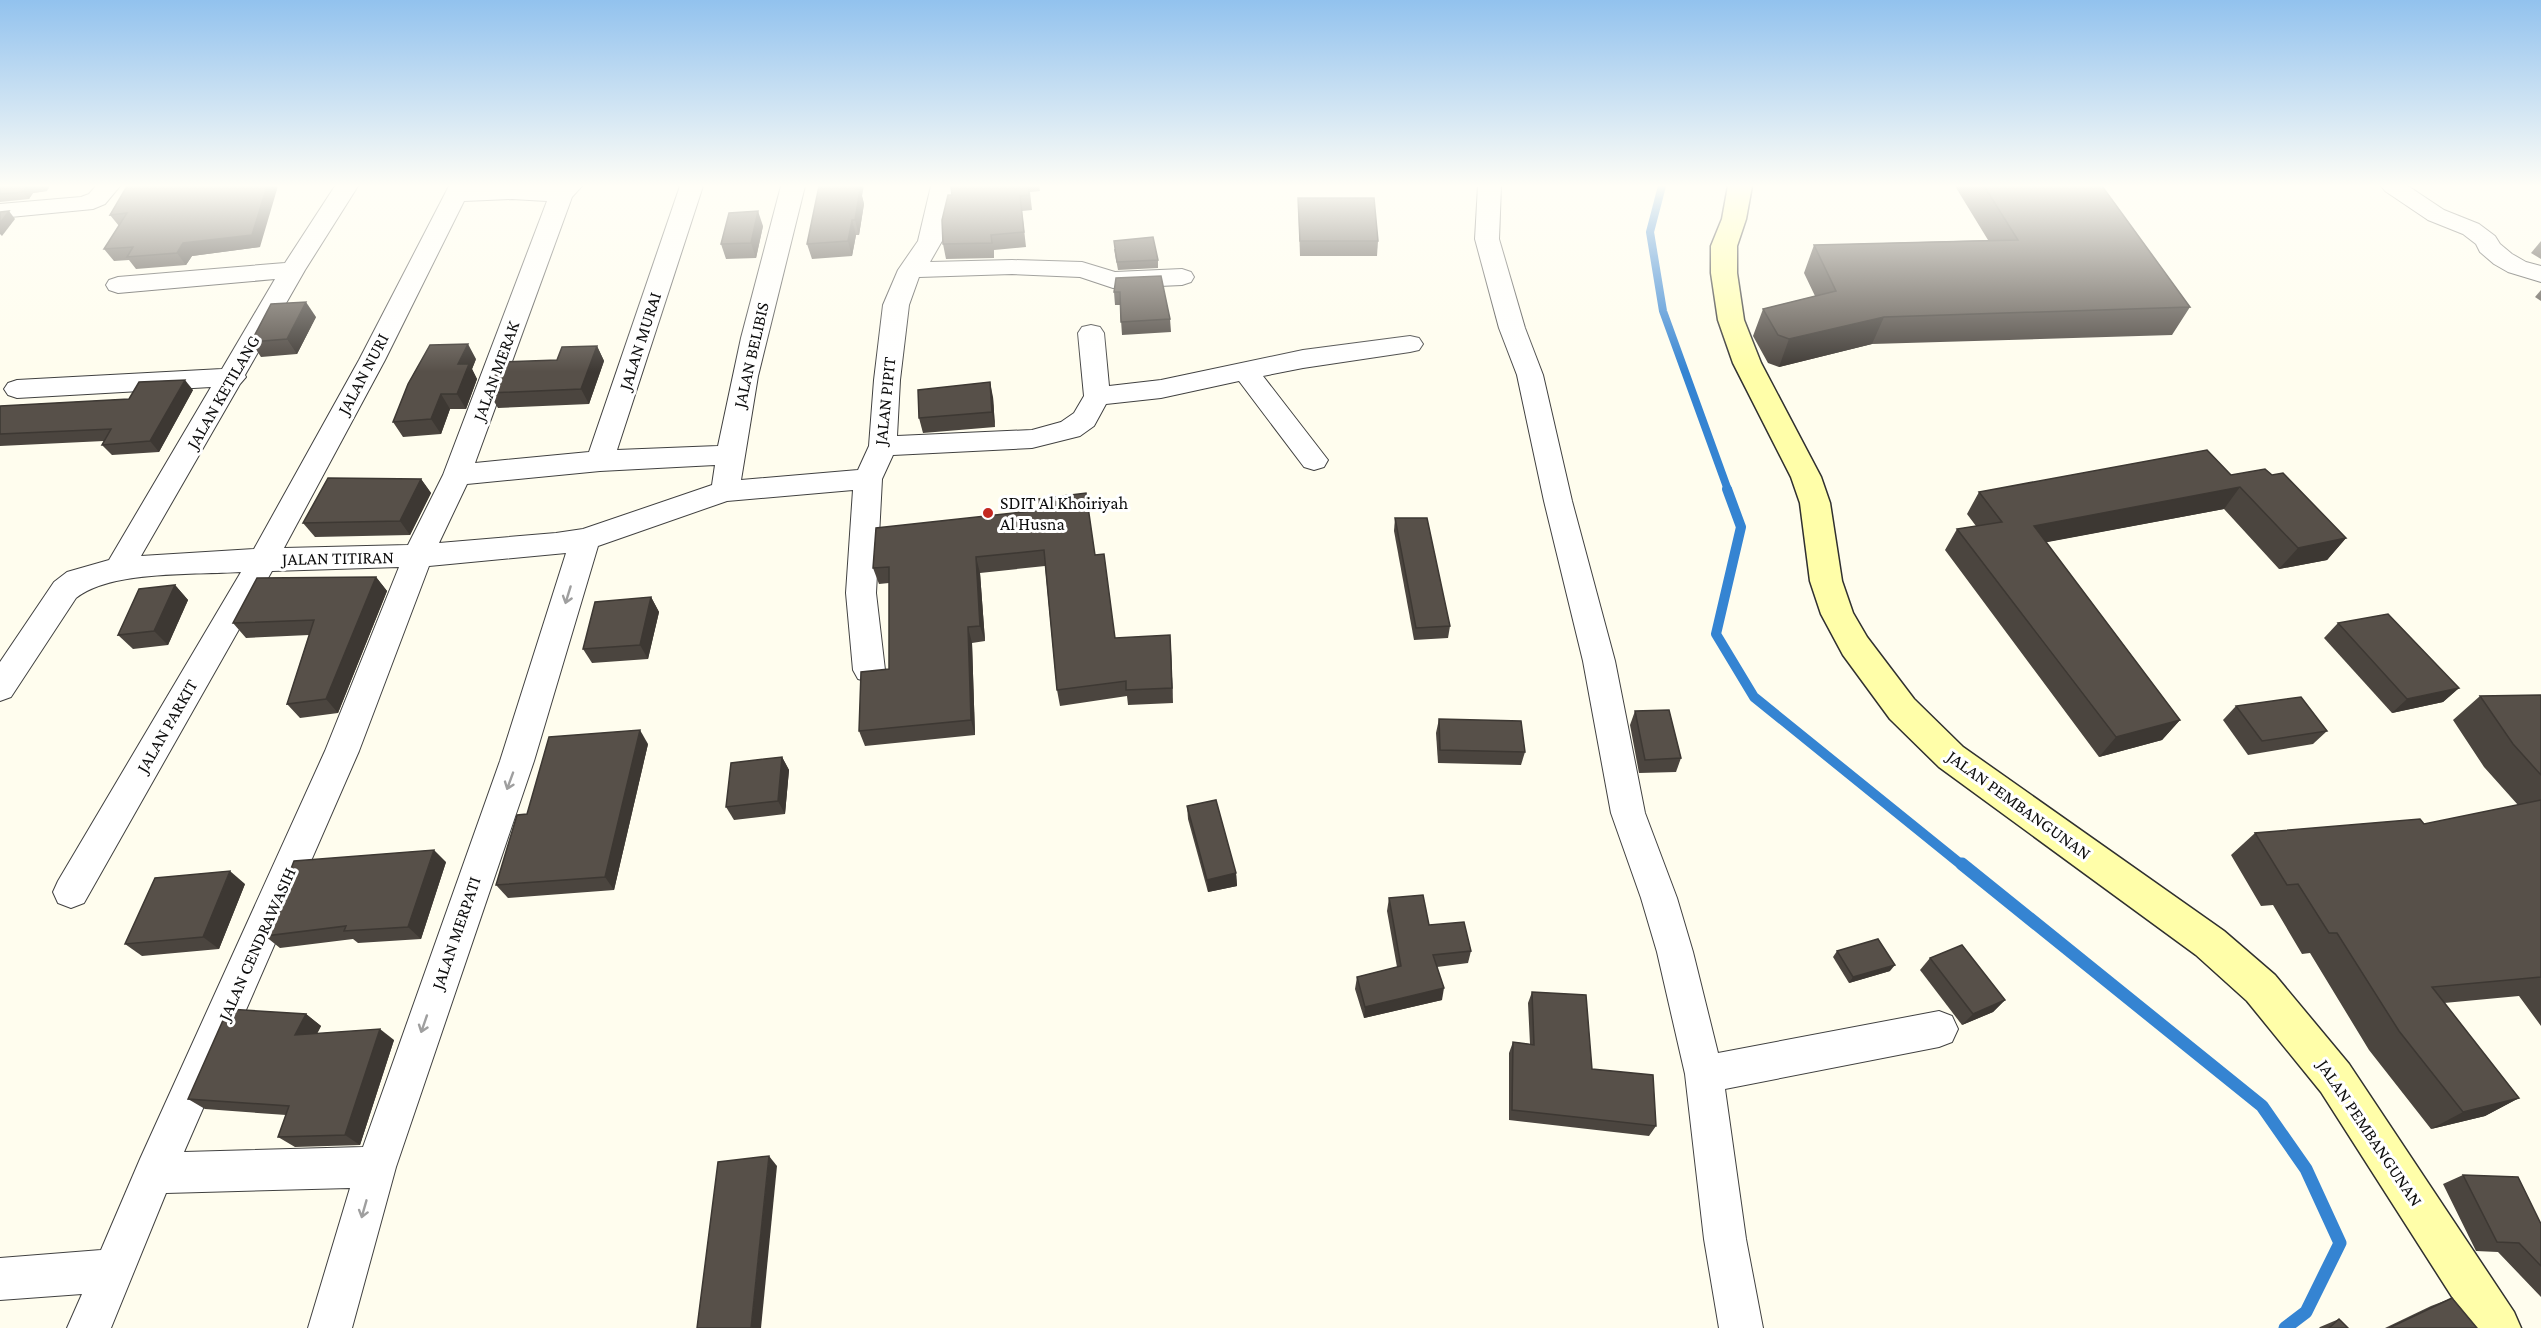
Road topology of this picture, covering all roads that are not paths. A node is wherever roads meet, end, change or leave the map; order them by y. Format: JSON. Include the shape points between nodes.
{"nodes":[{"id":1,"x":307,"y":248,"type":"edge"},
{"id":2,"x":429,"y":248,"type":"edge"},
{"id":3,"x":544,"y":248,"type":"edge"},
{"id":4,"x":670,"y":248,"type":"edge"},
{"id":5,"x":777,"y":248,"type":"edge"},
{"id":6,"x":926,"y":248,"type":"edge"},
{"id":7,"x":1490,"y":248,"type":"edge"},
{"id":8,"x":1724,"y":248,"type":"edge"},
{"id":9,"x":2490,"y":248,"type":"edge"},
{"id":10,"x":293,"y":270,"type":"junction"},
{"id":11,"x":910,"y":270,"type":"junction"},
{"id":12,"x":2541,"y":274,"type":"edge"},
{"id":13,"x":1182,"y":277,"type":"dead end"},
{"id":14,"x":118,"y":285,"type":"dead end"},
{"id":15,"x":1091,"y":333,"type":"dead end"},
{"id":16,"x":1410,"y":344,"type":"dead end"},
{"id":17,"x":1245,"y":371,"type":"junction"},
{"id":18,"x":233,"y":377,"type":"junction"},
{"id":19,"x":16,"y":389,"type":"dead end"},
{"id":20,"x":1097,"y":396,"type":"junction"},
{"id":21,"x":883,"y":446,"type":"junction"},
{"id":22,"x":729,"y":455,"type":"junction"},
{"id":23,"x":1314,"y":460,"type":"dead end"},
{"id":24,"x":600,"y":461,"type":"junction"},
{"id":25,"x":457,"y":475,"type":"junction"},
{"id":26,"x":868,"y":479,"type":"junction"},
{"id":27,"x":724,"y":492,"type":"junction"},
{"id":28,"x":585,"y":539,"type":"junction"},
{"id":29,"x":418,"y":556,"type":"junction"},
{"id":30,"x":263,"y":560,"type":"junction"},
{"id":31,"x":119,"y":568,"type":"junction"},
{"id":32,"x":869,"y":670,"type":"edge"},
{"id":33,"x":0,"y":688,"type":"edge"},
{"id":34,"x":71,"y":892,"type":"dead end"},
{"id":35,"x":1939,"y":1029,"type":"dead end"},
{"id":36,"x":1704,"y":1074,"type":"junction"},
{"id":37,"x":376,"y":1167,"type":"junction"},
{"id":38,"x":154,"y":1173,"type":"junction"},
{"id":39,"x":112,"y":1270,"type":"junction"},
{"id":40,"x":0,"y":1279,"type":"edge"},
{"id":41,"x":90,"y":1328,"type":"edge"},
{"id":42,"x":330,"y":1328,"type":"edge"},
{"id":43,"x":1741,"y":1328,"type":"edge"},
{"id":44,"x":2498,"y":1328,"type":"edge"}],
"edges":[{"from":1,"to":10,"type":"street","name":"JALAN KETILANG"},
{"from":2,"to":30,"type":"street","name":"JALAN NURI"},
{"from":3,"to":25,"type":"street","name":"JALAN MERAK"},
{"from":4,"to":24,"type":"street","name":"JALAN MURAI"},
{"from":5,"to":22,"type":"street","name":"JALAN BELIBIS","via":[[752,341]]},
{"from":6,"to":11,"type":"street","name":"JALAN PIPIT"},
{"from":7,"to":36,"type":"street","via":[[1530,375],[1599,661],[1628,813],[1675,952]]},
{"from":8,"to":44,"type":"street","name":"JALAN PEMBANGUNAN","via":[[1731,320],[1747,363],[1806,477],[1815,503],[1826,581],[1837,614],[1855,646],[1902,709],[1951,757],[2210,943],[2261,988],[2335,1078]]},
{"from":9,"to":12,"type":"street","via":[[2517,267]]},
{"from":10,"to":14,"type":"street"},
{"from":10,"to":18,"type":"street","name":"JALAN KETILANG"},
{"from":11,"to":13,"type":"street","via":[[1012,267],[1083,270],[1113,280]]},
{"from":11,"to":21,"type":"street","name":"JALAN PIPIT","via":[[900,290],[893,326]]},
{"from":15,"to":20,"type":"street"},
{"from":16,"to":17,"type":"street"},
{"from":17,"to":20,"type":"street","via":[[1161,389]]},
{"from":17,"to":23,"type":"street"},
{"from":18,"to":19,"type":"street"},
{"from":18,"to":31,"type":"street","name":"JALAN KETILANG"},
{"from":20,"to":21,"type":"street","via":[[1084,419],[1070,429],[1046,436]]},
{"from":21,"to":26,"type":"street","name":"JALAN PIPIT"},
{"from":22,"to":24,"type":"street"},
{"from":22,"to":27,"type":"street","name":"JALAN BELIBIS"},
{"from":24,"to":25,"type":"street"},
{"from":25,"to":29,"type":"street","name":"JALAN MERAK"},
{"from":26,"to":27,"type":"street"},
{"from":26,"to":32,"type":"street","via":[[861,593]]},
{"from":27,"to":28,"type":"street","name":"JALAN TITIRAN"},
{"from":28,"to":29,"type":"street","name":"JALAN TITIRAN"},
{"from":28,"to":37,"type":"street","name":"JALAN MERPATI","one_way":true,"via":[[517,761]]},
{"from":29,"to":30,"type":"street","name":"JALAN TITIRAN"},
{"from":29,"to":38,"type":"street","name":"JALAN CENDRAWASIH","via":[[342,751]]},
{"from":30,"to":31,"type":"street","name":"JALAN TITIRAN"},
{"from":30,"to":34,"type":"street","name":"JALAN PARKIT"},
{"from":31,"to":33,"type":"street","name":"JALAN TITIRAN","via":[[78,580],[65,590]]},
{"from":35,"to":36,"type":"street"},
{"from":36,"to":43,"type":"street","via":[[1725,1239]]},
{"from":37,"to":38,"type":"street"},
{"from":37,"to":42,"type":"street","name":"JALAN MERPATI","one_way":true},
{"from":38,"to":39,"type":"street","name":"JALAN CENDRAWASIH"},
{"from":39,"to":40,"type":"street"},
{"from":39,"to":41,"type":"street","name":"JALAN CENDRAWASIH"}]}
